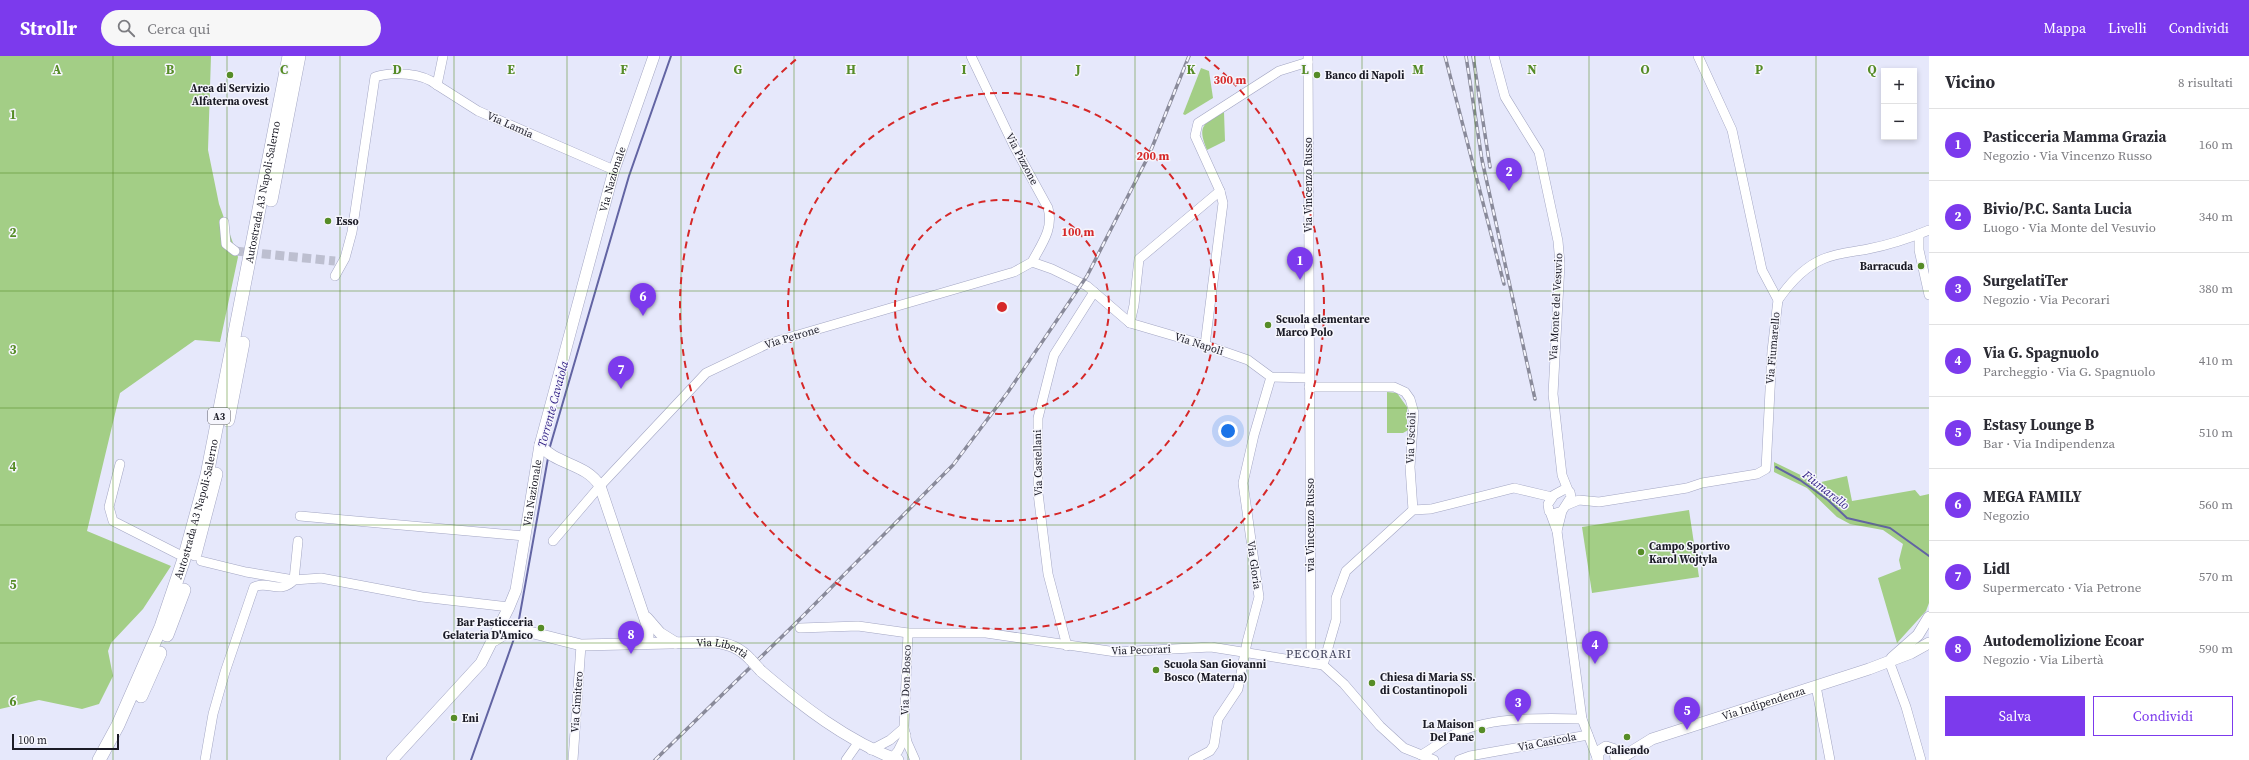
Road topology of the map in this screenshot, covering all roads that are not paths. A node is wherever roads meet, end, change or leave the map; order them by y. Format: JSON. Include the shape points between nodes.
{"nodes":[{"id":1,"x":290,"y":56,"type":"edge"},
{"id":2,"x":299,"y":56,"type":"edge"},
{"id":3,"x":443,"y":56,"type":"edge"},
{"id":4,"x":654,"y":56,"type":"edge"},
{"id":5,"x":971,"y":56,"type":"edge"},
{"id":6,"x":1494,"y":56,"type":"edge"},
{"id":7,"x":1698,"y":56,"type":"edge"},
{"id":8,"x":1308,"y":59,"type":"edge"},
{"id":9,"x":437,"y":85,"type":"junction"},
{"id":10,"x":614,"y":170,"type":"junction"},
{"id":11,"x":1220,"y":191,"type":"junction"},
{"id":12,"x":224,"y":222,"type":"dead end"},
{"id":13,"x":1929,"y":230,"type":"edge"},
{"id":14,"x":1919,"y":234,"type":"junction"},
{"id":15,"x":236,"y":251,"type":"dead end"},
{"id":16,"x":345,"y":258,"type":"junction"},
{"id":17,"x":335,"y":261,"type":"tunnel mouth"},
{"id":18,"x":1032,"y":262,"type":"junction"},
{"id":19,"x":335,"y":276,"type":"dead end"},
{"id":20,"x":1094,"y":292,"type":"junction"},
{"id":21,"x":1929,"y":295,"type":"edge"},
{"id":22,"x":1778,"y":300,"type":"junction"},
{"id":23,"x":1130,"y":323,"type":"junction"},
{"id":24,"x":1205,"y":345,"type":"junction"},
{"id":25,"x":1271,"y":377,"type":"junction"},
{"id":26,"x":1309,"y":382,"type":"junction"},
{"id":27,"x":540,"y":445,"type":"junction"},
{"id":28,"x":565,"y":463,"type":"junction"},
{"id":29,"x":120,"y":464,"type":"dead end"},
{"id":30,"x":535,"y":470,"type":"junction"},
{"id":31,"x":1562,"y":475,"type":"junction"},
{"id":32,"x":598,"y":483,"type":"junction"},
{"id":33,"x":1569,"y":491,"type":"junction"},
{"id":34,"x":1555,"y":494,"type":"junction"},
{"id":35,"x":1578,"y":500,"type":"junction"},
{"id":36,"x":1564,"y":508,"type":"junction"},
{"id":37,"x":1413,"y":510,"type":"junction"},
{"id":38,"x":1550,"y":512,"type":"junction"},
{"id":39,"x":300,"y":516,"type":"dead end"},
{"id":40,"x":1557,"y":532,"type":"junction"},
{"id":41,"x":524,"y":536,"type":"junction"},
{"id":42,"x":298,"y":541,"type":"dead end"},
{"id":43,"x":552,"y":541,"type":"dead end"},
{"id":44,"x":178,"y":554,"type":"dead end"},
{"id":45,"x":201,"y":561,"type":"dead end"},
{"id":46,"x":294,"y":580,"type":"junction"},
{"id":47,"x":509,"y":607,"type":"junction"},
{"id":48,"x":642,"y":612,"type":"junction"},
{"id":49,"x":1929,"y":617,"type":"edge"},
{"id":50,"x":514,"y":628,"type":"junction"},
{"id":51,"x":800,"y":628,"type":"dead end"},
{"id":52,"x":908,"y":633,"type":"junction"},
{"id":53,"x":1918,"y":635,"type":"junction"},
{"id":54,"x":641,"y":643,"type":"junction"},
{"id":55,"x":677,"y":643,"type":"junction"},
{"id":56,"x":492,"y":644,"type":"junction"},
{"id":57,"x":581,"y":645,"type":"junction"},
{"id":58,"x":1929,"y":645,"type":"edge"},
{"id":59,"x":1066,"y":646,"type":"junction"},
{"id":60,"x":1245,"y":654,"type":"junction"},
{"id":61,"x":1889,"y":661,"type":"junction"},
{"id":62,"x":1311,"y":663,"type":"junction"},
{"id":63,"x":1323,"y":665,"type":"junction"},
{"id":64,"x":1816,"y":686,"type":"junction"},
{"id":65,"x":1582,"y":719,"type":"junction"},
{"id":66,"x":903,"y":732,"type":"junction"},
{"id":67,"x":1588,"y":735,"type":"junction"},
{"id":68,"x":858,"y":743,"type":"junction"},
{"id":69,"x":1609,"y":747,"type":"junction"},
{"id":70,"x":1638,"y":747,"type":"junction"},
{"id":71,"x":870,"y":750,"type":"junction"},
{"id":72,"x":1421,"y":755,"type":"junction"},
{"id":73,"x":895,"y":759,"type":"edge"},
{"id":74,"x":1597,"y":759,"type":"edge"},
{"id":75,"x":99,"y":760,"type":"edge"},
{"id":76,"x":109,"y":760,"type":"edge"},
{"id":77,"x":205,"y":760,"type":"edge"},
{"id":78,"x":392,"y":760,"type":"edge"},
{"id":79,"x":573,"y":760,"type":"edge"},
{"id":80,"x":846,"y":760,"type":"edge"},
{"id":81,"x":915,"y":760,"type":"edge"},
{"id":82,"x":1193,"y":760,"type":"edge"},
{"id":83,"x":1434,"y":760,"type":"edge"},
{"id":84,"x":1459,"y":760,"type":"edge"},
{"id":85,"x":1617,"y":760,"type":"edge"},
{"id":86,"x":1830,"y":760,"type":"edge"},
{"id":87,"x":1921,"y":760,"type":"edge"}],
"edges":[{"from":1,"to":75,"type":"highway","name":"Autostrada A3 Napoli-Salerno","number":"A3","via":[[205,483],[184,559],[161,627],[118,724]]},
{"from":2,"to":76,"type":"highway","name":"Autostrada A3 Napoli-Salerno","number":"A3","via":[[234,389],[204,522],[163,646]]},
{"from":3,"to":9,"type":"street"},
{"from":4,"to":10,"type":"main road","name":"Via Nazionale"},
{"from":5,"to":18,"type":"street","name":"Via Pizzone","via":[[1014,146],[1048,208],[1051,219],[1048,232]]},
{"from":6,"to":31,"type":"street","name":"Via Monte del Vesuvio","via":[[1505,97],[1539,152],[1558,241],[1560,264],[1553,394]]},
{"from":7,"to":22,"type":"street","name":"Via Fiumarello","via":[[1732,130],[1762,270]]},
{"from":8,"to":11,"type":"street","via":[[1279,71],[1198,124],[1195,136]]},
{"from":8,"to":26,"type":"street","name":"Via Vincenzo Russo"},
{"from":9,"to":10,"type":"street","name":"Via Lamia","via":[[478,111]]},
{"from":9,"to":16,"type":"street","name":"Via Lamia","via":[[431,80],[388,72],[375,77],[352,232]]},
{"from":10,"to":27,"type":"main road","name":"Via Nazionale"},
{"from":11,"to":23,"type":"street","via":[[1139,259]]},
{"from":11,"to":24,"type":"street","via":[[1223,203]]},
{"from":12,"to":15,"type":"street","via":[[226,244]]},
{"from":13,"to":14,"type":"street"},
{"from":14,"to":21,"type":"street","via":[[1919,250]]},
{"from":14,"to":22,"type":"street","via":[[1890,244],[1822,260],[1805,270]]},
{"from":16,"to":17,"type":"street"},
{"from":16,"to":19,"type":"street"},
{"from":18,"to":20,"type":"street","via":[[1052,269]]},
{"from":18,"to":32,"type":"street","name":"Via Petrone","via":[[1014,272],[767,344],[706,373]]},
{"from":20,"to":23,"type":"street","name":"Via Napoli"},
{"from":20,"to":59,"type":"street","name":"Via Castellani","via":[[1054,355],[1038,418],[1038,500],[1048,574]]},
{"from":22,"to":35,"type":"street","name":"Via Fiumarello","via":[[1772,351],[1766,469],[1757,474],[1687,488],[1599,502]]},
{"from":23,"to":24,"type":"street","name":"Via Napoli"},
{"from":24,"to":25,"type":"street","name":"Via Napoli","via":[[1248,360]]},
{"from":25,"to":26,"type":"street"},
{"from":25,"to":60,"type":"street","name":"Via Gloria","via":[[1243,483],[1259,597]]},
{"from":26,"to":37,"type":"street","name":"Via Uscioli","via":[[1394,387],[1405,392],[1414,413],[1410,468]]},
{"from":26,"to":62,"type":"street","name":"via Vincenzo Russo"},
{"from":27,"to":28,"type":"main road","via":[[546,452]]},
{"from":27,"to":30,"type":"main road","name":"Via Nazionale"},
{"from":28,"to":30,"type":"main road","via":[[545,464]]},
{"from":28,"to":32,"type":"main road","via":[[582,469]]},
{"from":29,"to":44,"type":"street","via":[[109,507],[113,521]]},
{"from":30,"to":41,"type":"main road","name":"Via Nazionale"},
{"from":31,"to":33,"type":"street","name":"Via Monte del Vesuvio"},
{"from":31,"to":34,"type":"street","name":"Via Monte del Vesuvio"},
{"from":32,"to":43,"type":"street","name":"Via Petrone"},
{"from":32,"to":48,"type":"main road"},
{"from":33,"to":34,"type":"street"},
{"from":33,"to":35,"type":"street"},
{"from":33,"to":36,"type":"street","via":[[1570,500]]},
{"from":34,"to":37,"type":"street","via":[[1514,488],[1431,509]]},
{"from":34,"to":38,"type":"street","name":"Via Monte del Vesuvio","via":[[1548,504]]},
{"from":35,"to":36,"type":"street"},
{"from":36,"to":38,"type":"street","via":[[1556,514]]},
{"from":36,"to":40,"type":"street"},
{"from":37,"to":63,"type":"street","via":[[1346,571],[1336,598],[1336,620]]},
{"from":38,"to":40,"type":"street"},
{"from":39,"to":41,"type":"street"},
{"from":40,"to":65,"type":"street"},
{"from":41,"to":47,"type":"main road","name":"Via Nazionale","via":[[516,590]]},
{"from":42,"to":46,"type":"street"},
{"from":45,"to":46,"type":"street"},
{"from":46,"to":47,"type":"street","via":[[322,578],[422,597]]},
{"from":46,"to":77,"type":"street","via":[[278,588],[258,584],[254,587],[213,714]]},
{"from":47,"to":50,"type":"main road","via":[[509,617]]},
{"from":47,"to":56,"type":"main road","name":"Via Nazionale"},
{"from":48,"to":54,"type":"main road","via":[[649,633],[648,638]]},
{"from":48,"to":55,"type":"main road","via":[[660,633]]},
{"from":49,"to":53,"type":"main road","name":"Via Indipendenza"},
{"from":50,"to":56,"type":"main road"},
{"from":50,"to":57,"type":"main road","name":"Via Libertà"},
{"from":51,"to":52,"type":"street","name":"Via Pecorari","via":[[858,626]]},
{"from":52,"to":59,"type":"street","name":"Via Pecorari","via":[[986,633]]},
{"from":52,"to":66,"type":"street","name":"Via Don Bosco"},
{"from":53,"to":58,"type":"main road"},
{"from":53,"to":61,"type":"main road","name":"Via Indipendenza"},
{"from":54,"to":55,"type":"main road","name":"Via Libertà"},
{"from":54,"to":57,"type":"main road","name":"Via Libertà"},
{"from":55,"to":68,"type":"main road","name":"Via Libertà","bridge":true,"via":[[714,642],[730,644],[743,651],[784,690]]},
{"from":56,"to":78,"type":"main road","name":"Via Nazionale","via":[[473,673]]},
{"from":57,"to":79,"type":"street","name":"Via Cimitero"},
{"from":58,"to":61,"type":"main road","name":"Via Indipendenza"},
{"from":59,"to":60,"type":"street","name":"Via Pecorari","via":[[1116,652],[1211,647]]},
{"from":60,"to":62,"type":"street","name":"Via Pecorari"},
{"from":60,"to":82,"type":"street","name":"Via Gloria","via":[[1238,688],[1218,719],[1214,745],[1210,751]]},
{"from":61,"to":64,"type":"main road","name":"Via Indipendenza"},
{"from":61,"to":87,"type":"street","via":[[1906,707]]},
{"from":62,"to":63,"type":"street","name":"Via Pecorari"},
{"from":63,"to":72,"type":"street","via":[[1344,684],[1380,726],[1404,748]]},
{"from":64,"to":70,"type":"main road","name":"Via Indipendenza","via":[[1674,731]]},
{"from":64,"to":86,"type":"street"},
{"from":65,"to":67,"type":"street"},
{"from":65,"to":72,"type":"street","via":[[1525,720],[1473,727],[1449,736]]},
{"from":66,"to":71,"type":"street"},
{"from":66,"to":73,"type":"street","name":"Via Don Bosco"},
{"from":66,"to":81,"type":"street","name":"Via Don Bosco"},
{"from":67,"to":69,"type":"street"},
{"from":67,"to":74,"type":"street"},
{"from":67,"to":84,"type":"street","name":"Via Casicola"},
{"from":68,"to":71,"type":"main road","name":"Via Libertà"},
{"from":68,"to":80,"type":"street"},
{"from":69,"to":70,"type":"main road"},
{"from":69,"to":74,"type":"main road","via":[[1600,749]]},
{"from":69,"to":85,"type":"main road","via":[[1616,753]]},
{"from":70,"to":85,"type":"main road"},
{"from":71,"to":73,"type":"main road","name":"Via Libertà"},
{"from":72,"to":83,"type":"street"}]}
